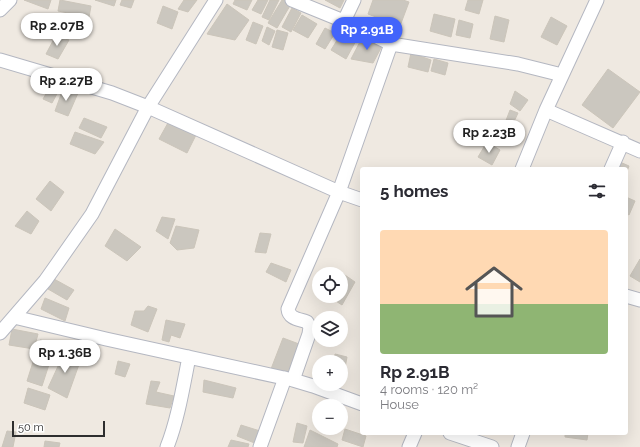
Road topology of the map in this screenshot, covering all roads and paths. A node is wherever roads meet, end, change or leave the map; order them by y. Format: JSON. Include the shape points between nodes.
{"nodes":[{"id":1,"x":10,"y":0,"type":"edge"},
{"id":2,"x":216,"y":0,"type":"edge"},
{"id":3,"x":292,"y":0,"type":"edge"},
{"id":4,"x":354,"y":0,"type":"edge"},
{"id":5,"x":597,"y":0,"type":"edge"},
{"id":6,"x":0,"y":10,"type":"edge"},
{"id":7,"x":344,"y":21,"type":"junction"},
{"id":8,"x":391,"y":44,"type":"junction"},
{"id":9,"x":0,"y":60,"type":"edge"},
{"id":10,"x":562,"y":75,"type":"junction"},
{"id":11,"x":148,"y":108,"type":"junction"},
{"id":12,"x":546,"y":110,"type":"junction"},
{"id":13,"x":623,"y":142,"type":"junction"},
{"id":14,"x":640,"y":151,"type":"edge"},
{"id":15,"x":523,"y":167,"type":"edge"},
{"id":16,"x":612,"y":167,"type":"edge"},
{"id":17,"x":339,"y":192,"type":"junction"},
{"id":18,"x":360,"y":199,"type":"edge"},
{"id":19,"x":628,"y":297,"type":"edge"},
{"id":20,"x":640,"y":300,"type":"edge"},
{"id":21,"x":14,"y":317,"type":"junction"},
{"id":22,"x":0,"y":333,"type":"edge"},
{"id":23,"x":189,"y":358,"type":"junction"},
{"id":24,"x":289,"y":379,"type":"junction"},
{"id":25,"x":360,"y":403,"type":"edge"},
{"id":26,"x":414,"y":435,"type":"edge"},
{"id":27,"x":456,"y":435,"type":"edge"},
{"id":28,"x":522,"y":435,"type":"edge"},
{"id":29,"x":167,"y":447,"type":"edge"},
{"id":30,"x":260,"y":447,"type":"edge"},
{"id":31,"x":409,"y":447,"type":"edge"},
{"id":32,"x":492,"y":447,"type":"edge"},
{"id":33,"x":518,"y":447,"type":"edge"}],
"edges":[{"from":1,"to":6,"type":"street"},
{"from":2,"to":11,"type":"street"},
{"from":3,"to":7,"type":"street"},
{"from":4,"to":7,"type":"street"},
{"from":5,"to":10,"type":"street"},
{"from":7,"to":8,"type":"street"},
{"from":8,"to":10,"type":"street","via":[[518,64]]},
{"from":8,"to":17,"type":"street"},
{"from":9,"to":11,"type":"street","via":[[112,93]]},
{"from":10,"to":12,"type":"street"},
{"from":11,"to":17,"type":"street"},
{"from":11,"to":21,"type":"street","via":[[92,214],[45,281]]},
{"from":12,"to":13,"type":"street"},
{"from":12,"to":15,"type":"street"},
{"from":13,"to":14,"type":"street"},
{"from":13,"to":16,"type":"street"},
{"from":17,"to":18,"type":"street"},
{"from":17,"to":24,"type":"street","via":[[288,309],[294,318],[307,322],[310,328]]},
{"from":19,"to":20,"type":"street"},
{"from":21,"to":22,"type":"street"},
{"from":21,"to":23,"type":"street"},
{"from":23,"to":24,"type":"street"},
{"from":23,"to":29,"type":"street"},
{"from":24,"to":25,"type":"street"},
{"from":24,"to":30,"type":"street"},
{"from":26,"to":31,"type":"street"},
{"from":27,"to":32,"type":"street"},
{"from":28,"to":33,"type":"street"}]}
